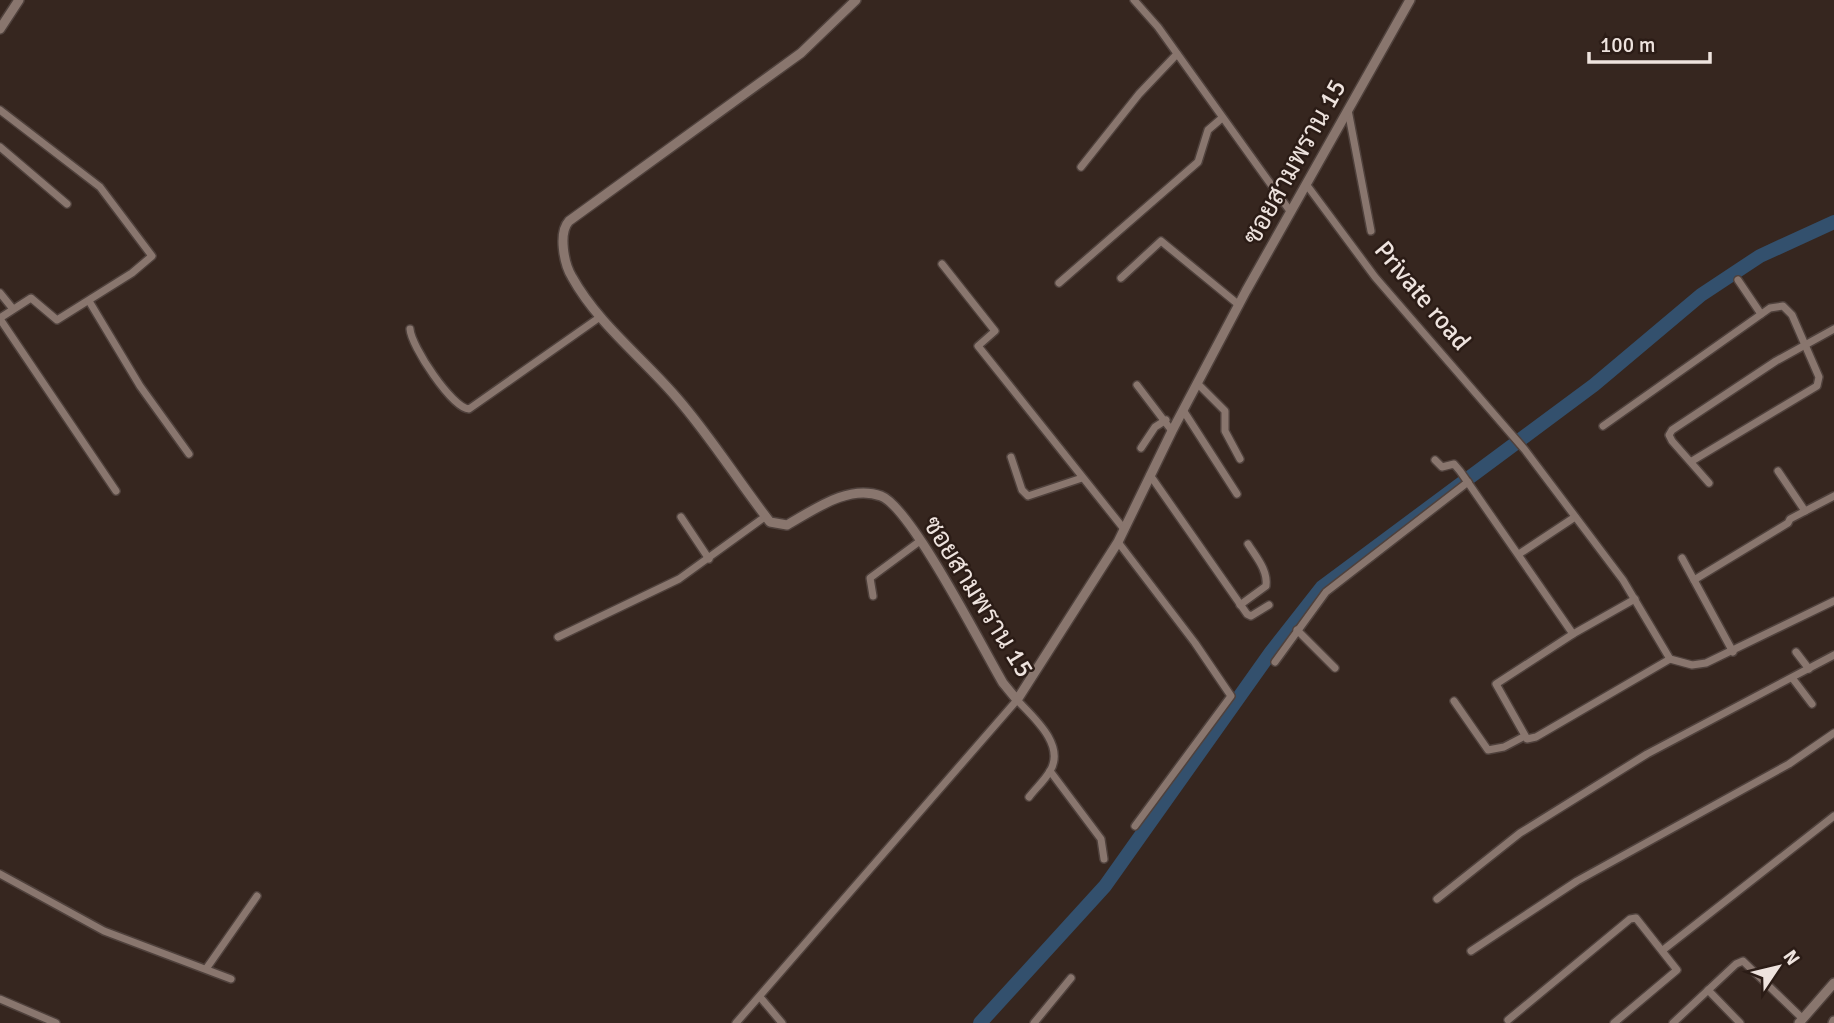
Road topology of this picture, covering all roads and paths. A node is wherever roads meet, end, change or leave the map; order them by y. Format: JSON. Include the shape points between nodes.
{"nodes":[{"id":1,"x":19,"y":0,"type":"edge"},
{"id":2,"x":856,"y":0,"type":"edge"},
{"id":3,"x":1134,"y":0,"type":"edge"},
{"id":4,"x":1410,"y":0,"type":"edge"},
{"id":5,"x":0,"y":29,"type":"edge"},
{"id":6,"x":1177,"y":54,"type":"junction"},
{"id":7,"x":0,"y":110,"type":"edge"},
{"id":8,"x":1348,"y":110,"type":"junction"},
{"id":9,"x":1222,"y":118,"type":"junction"},
{"id":10,"x":0,"y":147,"type":"edge"},
{"id":11,"x":1081,"y":167,"type":"dead end"},
{"id":12,"x":1306,"y":184,"type":"junction"},
{"id":13,"x":67,"y":204,"type":"dead end"},
{"id":14,"x":1290,"y":211,"type":"junction"},
{"id":15,"x":1371,"y":230,"type":"dead end"},
{"id":16,"x":943,"y":264,"type":"dead end"},
{"id":17,"x":1121,"y":278,"type":"dead end"},
{"id":18,"x":1738,"y":280,"type":"dead end"},
{"id":19,"x":1059,"y":283,"type":"dead end"},
{"id":20,"x":0,"y":293,"type":"edge"},
{"id":21,"x":89,"y":301,"type":"junction"},
{"id":22,"x":1239,"y":305,"type":"junction"},
{"id":23,"x":13,"y":309,"type":"junction"},
{"id":24,"x":1761,"y":314,"type":"junction"},
{"id":25,"x":600,"y":317,"type":"junction"},
{"id":26,"x":0,"y":318,"type":"edge"},
{"id":27,"x":410,"y":329,"type":"dead end"},
{"id":28,"x":1834,"y":329,"type":"edge"},
{"id":29,"x":1805,"y":344,"type":"junction"},
{"id":30,"x":1197,"y":383,"type":"junction"},
{"id":31,"x":1137,"y":385,"type":"dead end"},
{"id":32,"x":1183,"y":410,"type":"junction"},
{"id":33,"x":1166,"y":420,"type":"junction"},
{"id":34,"x":1603,"y":426,"type":"dead end"},
{"id":35,"x":1172,"y":431,"type":"junction"},
{"id":36,"x":1141,"y":448,"type":"dead end"},
{"id":37,"x":189,"y":454,"type":"dead end"},
{"id":38,"x":1011,"y":457,"type":"dead end"},
{"id":39,"x":1240,"y":458,"type":"dead end"},
{"id":40,"x":1435,"y":460,"type":"dead end"},
{"id":41,"x":1692,"y":461,"type":"junction"},
{"id":42,"x":1778,"y":471,"type":"dead end"},
{"id":43,"x":1150,"y":475,"type":"junction"},
{"id":44,"x":1082,"y":478,"type":"junction"},
{"id":45,"x":1467,"y":481,"type":"junction"},
{"id":46,"x":1709,"y":483,"type":"dead end"},
{"id":47,"x":116,"y":491,"type":"dead end"},
{"id":48,"x":1237,"y":494,"type":"dead end"},
{"id":49,"x":1834,"y":496,"type":"edge"},
{"id":50,"x":1805,"y":511,"type":"junction"},
{"id":51,"x":766,"y":516,"type":"junction"},
{"id":52,"x":681,"y":517,"type":"dead end"},
{"id":53,"x":1575,"y":517,"type":"junction"},
{"id":54,"x":1124,"y":529,"type":"junction"},
{"id":55,"x":920,"y":541,"type":"junction"},
{"id":56,"x":1118,"y":542,"type":"junction"},
{"id":57,"x":1248,"y":544,"type":"dead end"},
{"id":58,"x":1519,"y":554,"type":"junction"},
{"id":59,"x":1682,"y":558,"type":"dead end"},
{"id":60,"x":709,"y":559,"type":"junction"},
{"id":61,"x":1694,"y":580,"type":"junction"},
{"id":62,"x":873,"y":596,"type":"dead end"},
{"id":63,"x":1635,"y":599,"type":"junction"},
{"id":64,"x":1834,"y":601,"type":"edge"},
{"id":65,"x":1240,"y":604,"type":"junction"},
{"id":66,"x":1269,"y":604,"type":"dead end"},
{"id":67,"x":1297,"y":630,"type":"junction"},
{"id":68,"x":1573,"y":634,"type":"junction"},
{"id":69,"x":558,"y":637,"type":"dead end"},
{"id":70,"x":1732,"y":652,"type":"junction"},
{"id":71,"x":1796,"y":652,"type":"dead end"},
{"id":72,"x":1834,"y":655,"type":"edge"},
{"id":73,"x":1670,"y":659,"type":"junction"},
{"id":74,"x":1275,"y":662,"type":"dead end"},
{"id":75,"x":1335,"y":668,"type":"dead end"},
{"id":76,"x":1809,"y":669,"type":"junction"},
{"id":77,"x":1793,"y":679,"type":"junction"},
{"id":78,"x":1017,"y":700,"type":"junction"},
{"id":79,"x":1454,"y":701,"type":"dead end"},
{"id":80,"x":1812,"y":704,"type":"dead end"},
{"id":81,"x":1834,"y":733,"type":"edge"},
{"id":82,"x":1523,"y":737,"type":"junction"},
{"id":83,"x":1050,"y":771,"type":"junction"},
{"id":84,"x":1029,"y":797,"type":"dead end"},
{"id":85,"x":1834,"y":817,"type":"edge"},
{"id":86,"x":1135,"y":826,"type":"dead end"},
{"id":87,"x":1104,"y":859,"type":"dead end"},
{"id":88,"x":0,"y":874,"type":"edge"},
{"id":89,"x":257,"y":896,"type":"dead end"},
{"id":90,"x":1437,"y":900,"type":"dead end"},
{"id":91,"x":1663,"y":950,"type":"junction"},
{"id":92,"x":1471,"y":951,"type":"dead end"},
{"id":93,"x":206,"y":969,"type":"junction"},
{"id":94,"x":1072,"y":978,"type":"dead end"},
{"id":95,"x":231,"y":979,"type":"dead end"},
{"id":96,"x":1834,"y":983,"type":"edge"},
{"id":97,"x":1708,"y":990,"type":"junction"},
{"id":98,"x":760,"y":997,"type":"junction"},
{"id":99,"x":0,"y":999,"type":"edge"},
{"id":100,"x":1508,"y":1020,"type":"dead end"},
{"id":101,"x":1801,"y":1021,"type":"edge"},
{"id":102,"x":54,"y":1023,"type":"edge"},
{"id":103,"x":736,"y":1023,"type":"edge"},
{"id":104,"x":781,"y":1023,"type":"edge"},
{"id":105,"x":1034,"y":1023,"type":"edge"},
{"id":106,"x":1614,"y":1023,"type":"edge"},
{"id":107,"x":1673,"y":1023,"type":"edge"},
{"id":108,"x":1740,"y":1023,"type":"edge"}],
"edges":[{"from":1,"to":5,"type":"street"},
{"from":2,"to":25,"type":"street","via":[[801,53],[565,225],[570,275]]},
{"from":3,"to":6,"type":"street"},
{"from":4,"to":8,"type":"street","name":"ซอยสามพราน 15"},
{"from":6,"to":9,"type":"street"},
{"from":6,"to":11,"type":"street"},
{"from":7,"to":21,"type":"street","via":[[100,187],[150,251],[149,262]]},
{"from":8,"to":12,"type":"street","name":"ซอยสามพราน 15"},
{"from":8,"to":15,"type":"street"},
{"from":9,"to":14,"type":"street"},
{"from":9,"to":19,"type":"street","via":[[1208,130],[1198,162]]},
{"from":10,"to":13,"type":"street"},
{"from":12,"to":14,"type":"street","name":"ซอยสามพราน 15"},
{"from":12,"to":53,"type":"street","name":"Private road","via":[[1375,277],[1511,432]]},
{"from":14,"to":22,"type":"street","name":"ซอยสามพราน 15"},
{"from":16,"to":44,"type":"street","via":[[995,331],[978,346]]},
{"from":17,"to":22,"type":"street","via":[[1161,241]]},
{"from":18,"to":24,"type":"street"},
{"from":20,"to":23,"type":"street"},
{"from":21,"to":23,"type":"street","via":[[57,320],[32,298]]},
{"from":21,"to":37,"type":"street","via":[[140,386]]},
{"from":22,"to":30,"type":"street","name":"ซอยสามพราน 15"},
{"from":23,"to":26,"type":"street"},
{"from":24,"to":29,"type":"street","via":[[1783,306]]},
{"from":24,"to":34,"type":"street"},
{"from":25,"to":27,"type":"street","via":[[469,409],[459,407],[414,346]]},
{"from":25,"to":51,"type":"street","via":[[677,398]]},
{"from":26,"to":47,"type":"street"},
{"from":28,"to":29,"type":"street"},
{"from":29,"to":41,"type":"street","via":[[1819,377],[1817,386]]},
{"from":29,"to":41,"type":"street","via":[[1672,430],[1672,441]]},
{"from":30,"to":32,"type":"street","name":"ซอยสามพราน 15"},
{"from":30,"to":39,"type":"street","via":[[1225,411],[1225,430]]},
{"from":31,"to":33,"type":"street"},
{"from":32,"to":35,"type":"street","name":"ซอยสามพราน 15"},
{"from":32,"to":48,"type":"street"},
{"from":33,"to":35,"type":"street"},
{"from":33,"to":36,"type":"street"},
{"from":35,"to":43,"type":"street","name":"ซอยสามพราน 15"},
{"from":38,"to":44,"type":"street","via":[[1028,496]]},
{"from":40,"to":45,"type":"street","via":[[1442,467],[1452,463]]},
{"from":41,"to":46,"type":"street"},
{"from":42,"to":50,"type":"street"},
{"from":43,"to":54,"type":"street","name":"ซอยสามพราน 15"},
{"from":43,"to":65,"type":"street"},
{"from":44,"to":54,"type":"street"},
{"from":45,"to":58,"type":"street"},
{"from":45,"to":67,"type":"street","via":[[1326,592]]},
{"from":49,"to":50,"type":"street"},
{"from":50,"to":61,"type":"street"},
{"from":51,"to":55,"type":"street","name":"ซอยสามพราน 15","via":[[787,526],[838,498],[883,496]]},
{"from":51,"to":60,"type":"street"},
{"from":52,"to":60,"type":"street"},
{"from":53,"to":58,"type":"street"},
{"from":53,"to":63,"type":"street","name":"Private road"},
{"from":54,"to":56,"type":"street","name":"ซอยสามพราน 15"},
{"from":55,"to":62,"type":"street","via":[[870,578]]},
{"from":55,"to":78,"type":"street","name":"ซอยสามพราน 15"},
{"from":56,"to":78,"type":"street","name":"ซอยสามพราน 15"},
{"from":56,"to":86,"type":"street","via":[[1231,696]]},
{"from":57,"to":65,"type":"street","via":[[1267,580],[1266,586]]},
{"from":58,"to":68,"type":"street"},
{"from":59,"to":61,"type":"street"},
{"from":60,"to":69,"type":"street","via":[[664,587]]},
{"from":61,"to":70,"type":"street"},
{"from":63,"to":68,"type":"street"},
{"from":63,"to":73,"type":"street","name":"Private road"},
{"from":64,"to":70,"type":"street"},
{"from":65,"to":66,"type":"street","via":[[1251,616]]},
{"from":67,"to":74,"type":"street"},
{"from":67,"to":75,"type":"street"},
{"from":68,"to":82,"type":"street","via":[[1496,684]]},
{"from":70,"to":73,"type":"street","via":[[1700,664]]},
{"from":71,"to":76,"type":"street"},
{"from":72,"to":76,"type":"street"},
{"from":73,"to":82,"type":"street","via":[[1531,740]]},
{"from":76,"to":77,"type":"street"},
{"from":77,"to":80,"type":"street"},
{"from":77,"to":90,"type":"street","via":[[1625,768],[1520,833]]},
{"from":78,"to":83,"type":"street","via":[[1052,744]]},
{"from":78,"to":98,"type":"street"},
{"from":79,"to":82,"type":"street","via":[[1488,750]]},
{"from":81,"to":92,"type":"street","via":[[1789,764],[1577,881]]},
{"from":83,"to":84,"type":"street"},
{"from":83,"to":87,"type":"street","via":[[1101,839]]},
{"from":85,"to":91,"type":"street"},
{"from":88,"to":93,"type":"street","via":[[104,931]]},
{"from":89,"to":93,"type":"street"},
{"from":91,"to":100,"type":"street","via":[[1641,921],[1630,919]]},
{"from":91,"to":106,"type":"street","via":[[1676,972]]},
{"from":93,"to":95,"type":"street"},
{"from":94,"to":105,"type":"street"},
{"from":96,"to":101,"type":"street"},
{"from":97,"to":101,"type":"street","via":[[1743,961]]},
{"from":97,"to":107,"type":"street"},
{"from":97,"to":108,"type":"street"},
{"from":98,"to":103,"type":"street"},
{"from":98,"to":104,"type":"street"},
{"from":99,"to":102,"type":"street"}]}
